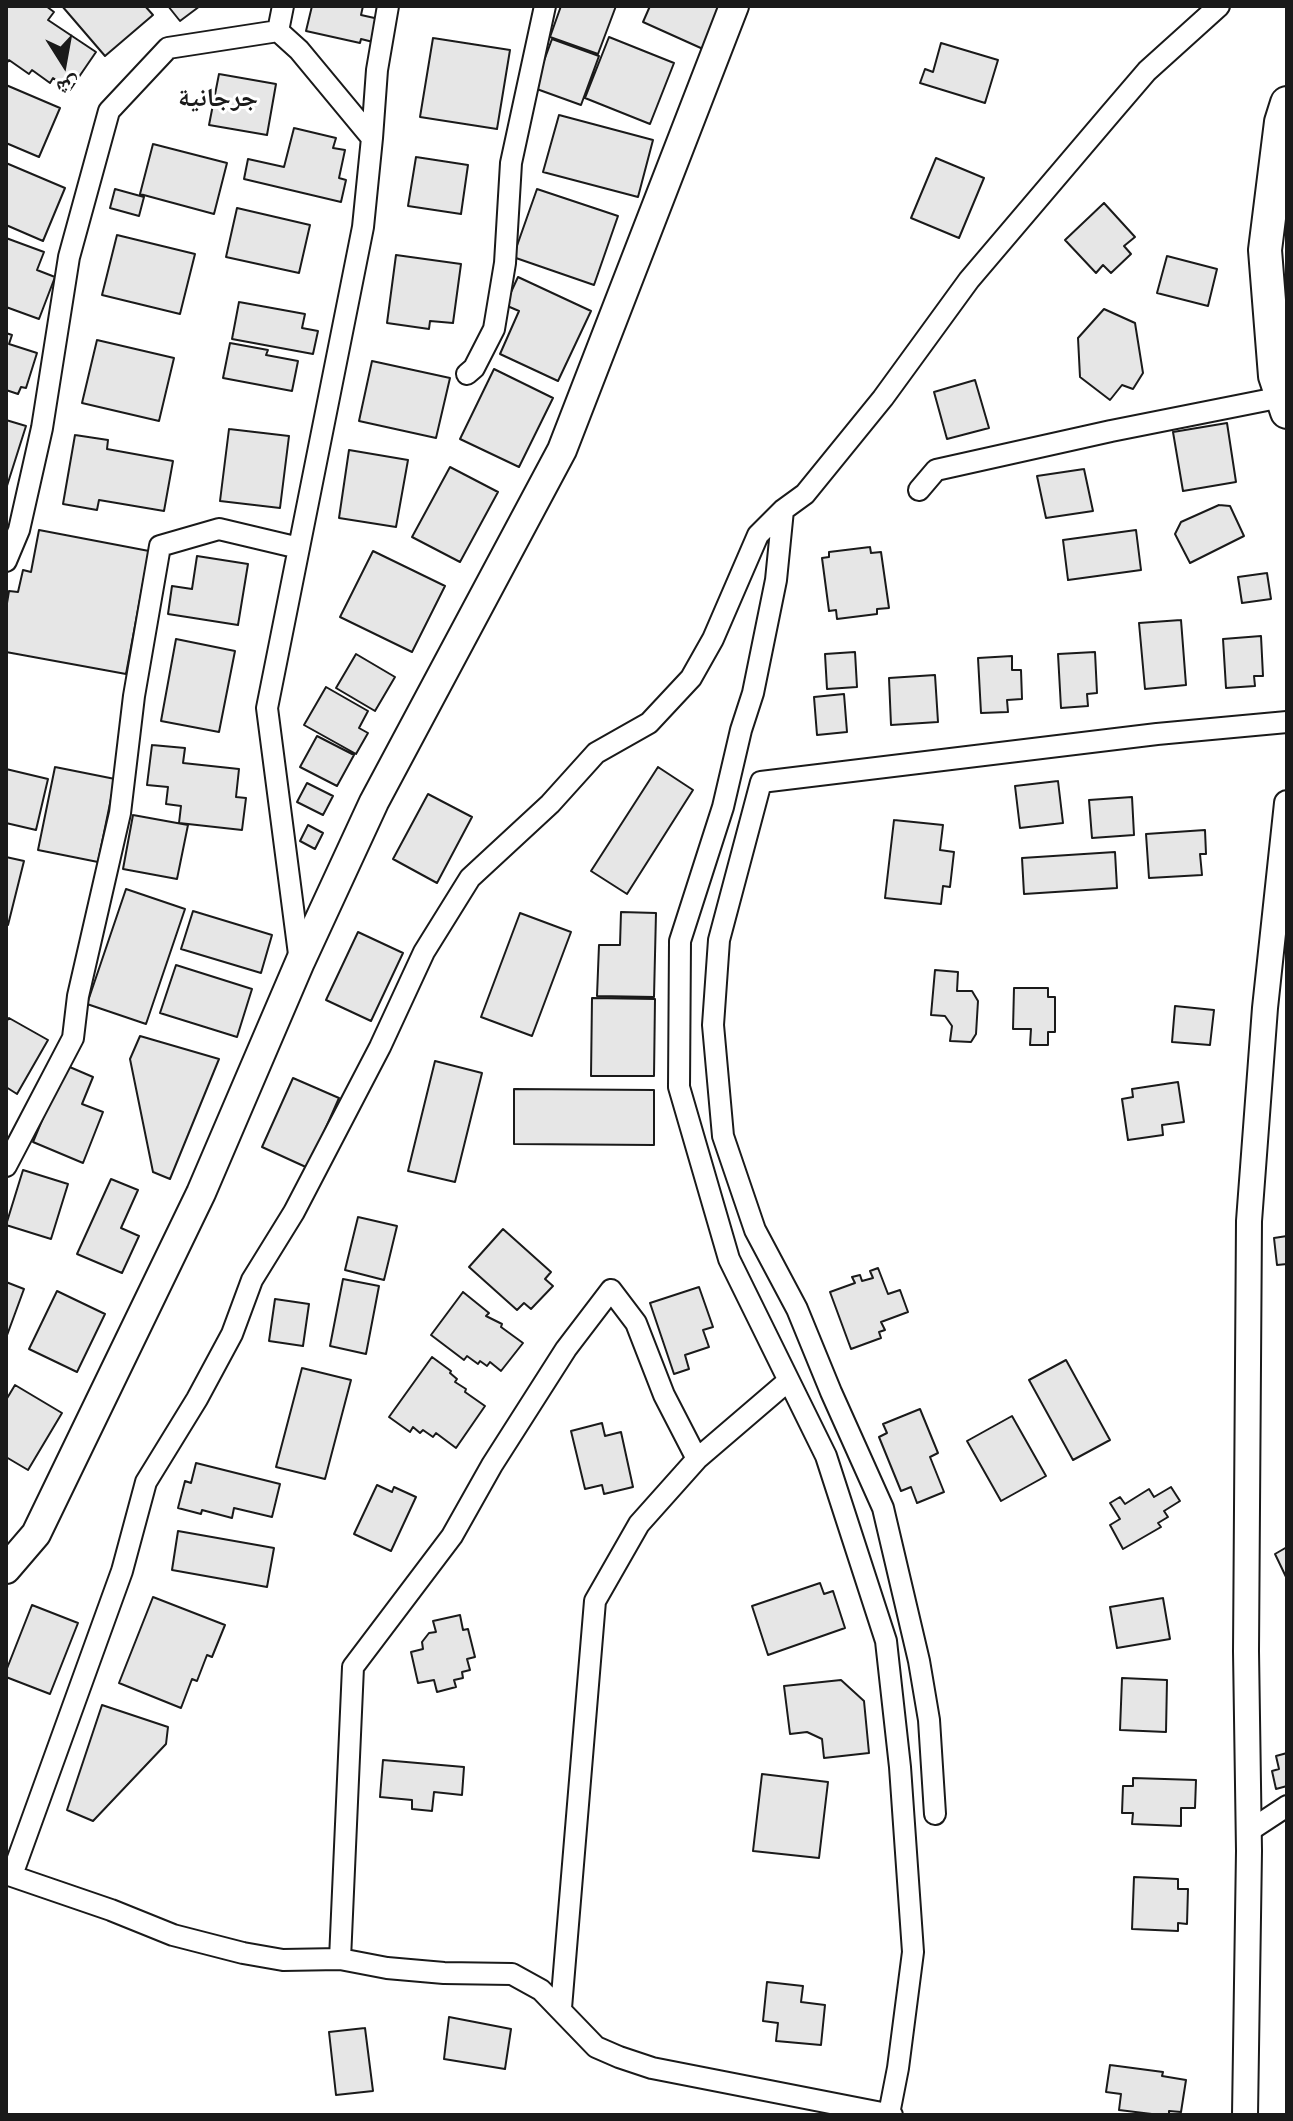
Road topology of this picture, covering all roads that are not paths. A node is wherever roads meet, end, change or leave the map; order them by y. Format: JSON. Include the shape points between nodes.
{"nodes":[{"id":1,"x":283,"y":6,"type":"edge"},
{"id":2,"x":388,"y":6,"type":"edge"},
{"id":3,"x":545,"y":6,"type":"edge"},
{"id":4,"x":734,"y":6,"type":"edge"},
{"id":5,"x":1219,"y":6,"type":"edge"},
{"id":6,"x":278,"y":31,"type":"junction"},
{"id":7,"x":1287,"y":103,"type":"edge"},
{"id":8,"x":372,"y":138,"type":"junction"},
{"id":9,"x":467,"y":374,"type":"dead end"},
{"id":10,"x":1285,"y":404,"type":"edge"},
{"id":11,"x":919,"y":490,"type":"dead end"},
{"id":12,"x":783,"y":510,"type":"junction"},
{"id":13,"x":299,"y":548,"type":"junction"},
{"id":14,"x":6,"y":561,"type":"edge"},
{"id":15,"x":1287,"y":722,"type":"edge"},
{"id":16,"x":1287,"y":803,"type":"edge"},
{"id":17,"x":1286,"y":839,"type":"edge"},
{"id":18,"x":300,"y":962,"type":"junction"},
{"id":19,"x":6,"y":1166,"type":"edge"},
{"id":20,"x":788,"y":1381,"type":"junction"},
{"id":21,"x":697,"y":1459,"type":"junction"},
{"id":22,"x":6,"y":1569,"type":"edge"},
{"id":23,"x":1287,"y":1806,"type":"edge"},
{"id":24,"x":935,"y":1814,"type":"dead end"},
{"id":25,"x":1249,"y":1831,"type":"junction"},
{"id":26,"x":9,"y":1874,"type":"edge"},
{"id":27,"x":340,"y":1959,"type":"junction"},
{"id":28,"x":561,"y":2008,"type":"junction"},
{"id":29,"x":890,"y":2115,"type":"edge"},
{"id":30,"x":1245,"y":2115,"type":"edge"}],
"edges":[{"from":1,"to":6,"type":"street"},
{"from":2,"to":8,"type":"street"},
{"from":3,"to":9,"type":"street","via":[[511,163],[505,263],[494,329]]},
{"from":4,"to":18,"type":"main road","via":[[562,450],[374,802]]},
{"from":5,"to":12,"type":"street","via":[[1147,71],[1034,201],[883,398],[805,494]]},
{"from":6,"to":8,"type":"street"},
{"from":6,"to":14,"type":"street","via":[[168,48],[109,111],[69,257],[42,428],[19,530]]},
{"from":7,"to":10,"type":"main road","via":[[1265,250],[1275,376]]},
{"from":8,"to":13,"type":"street","via":[[363,227]]},
{"from":10,"to":11,"type":"street","via":[[1111,431],[936,470]]},
{"from":12,"to":20,"type":"street","via":[[776,580],[753,693],[680,941],[679,1087],[729,1259]]},
{"from":12,"to":26,"type":"street","via":[[758,535],[691,678],[649,723],[596,753],[470,878],[424,952],[294,1212],[252,1280],[232,1334],[146,1482],[122,1571]]},
{"from":13,"to":18,"type":"street","via":[[267,708]]},
{"from":13,"to":19,"type":"street","via":[[219,529],[160,546],[120,813],[73,1038]]},
{"from":15,"to":24,"type":"street","via":[[761,782],[719,940],[713,1025],[723,1136],[755,1230],[797,1309],[883,1508],[919,1661]]},
{"from":16,"to":17,"type":"street"},
{"from":17,"to":25,"type":"street","via":[[1265,1008],[1249,1221]]},
{"from":18,"to":22,"type":"main road","via":[[201,1193],[36,1534]]},
{"from":20,"to":21,"type":"street"},
{"from":20,"to":29,"type":"street","via":[[826,1456],[886,1641],[913,1952]]},
{"from":21,"to":27,"type":"street","via":[[636,1323],[611,1290],[566,1349],[452,1536],[353,1667]]},
{"from":21,"to":28,"type":"street","via":[[639,1524],[595,1601]]},
{"from":23,"to":25,"type":"street"},
{"from":25,"to":30,"type":"street"},
{"from":26,"to":27,"type":"street","via":[[173,1935],[243,1953],[283,1960]]},
{"from":27,"to":28,"type":"street","via":[[444,1973],[512,1974]]},
{"from":28,"to":29,"type":"street","via":[[596,2047],[652,2068]]}]}
